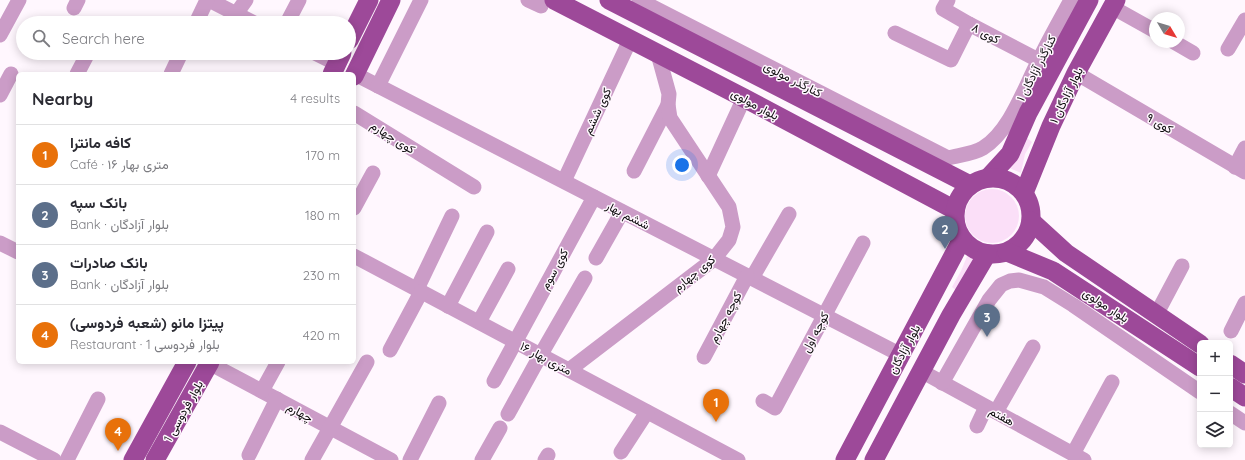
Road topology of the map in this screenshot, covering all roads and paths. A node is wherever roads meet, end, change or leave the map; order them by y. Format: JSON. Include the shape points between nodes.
{"nodes":[{"id":1,"x":19,"y":0,"type":"edge"},
{"id":2,"x":208,"y":0,"type":"edge"},
{"id":3,"x":246,"y":0,"type":"edge"},
{"id":4,"x":298,"y":0,"type":"edge"},
{"id":5,"x":369,"y":0,"type":"edge"},
{"id":6,"x":392,"y":0,"type":"edge"},
{"id":7,"x":421,"y":0,"type":"edge"},
{"id":8,"x":609,"y":0,"type":"edge"},
{"id":9,"x":639,"y":0,"type":"edge"},
{"id":10,"x":948,"y":0,"type":"edge"},
{"id":11,"x":1072,"y":0,"type":"edge"},
{"id":12,"x":1090,"y":0,"type":"edge"},
{"id":13,"x":541,"y":2,"type":"edge"},
{"id":14,"x":1114,"y":3,"type":"edge"},
{"id":15,"x":236,"y":14,"type":"junction"},
{"id":16,"x":200,"y":16,"type":"edge"},
{"id":17,"x":240,"y":16,"type":"edge"},
{"id":18,"x":290,"y":16,"type":"edge"},
{"id":19,"x":1245,"y":20,"type":"edge"},
{"id":20,"x":969,"y":24,"type":"junction"},
{"id":21,"x":356,"y":26,"type":"edge"},
{"id":22,"x":1149,"y":27,"type":"edge"},
{"id":23,"x":895,"y":33,"type":"dead end"},
{"id":24,"x":0,"y":35,"type":"edge"},
{"id":25,"x":630,"y":40,"type":"junction"},
{"id":26,"x":1184,"y":48,"type":"edge"},
{"id":27,"x":1228,"y":49,"type":"dead end"},
{"id":28,"x":1193,"y":53,"type":"dead end"},
{"id":29,"x":658,"y":54,"type":"junction"},
{"id":30,"x":84,"y":60,"type":"edge"},
{"id":31,"x":177,"y":60,"type":"edge"},
{"id":32,"x":1038,"y":60,"type":"junction"},
{"id":33,"x":78,"y":72,"type":"edge"},
{"id":34,"x":171,"y":72,"type":"edge"},
{"id":35,"x":356,"y":73,"type":"edge"},
{"id":36,"x":1076,"y":73,"type":"junction"},
{"id":37,"x":10,"y":74,"type":"edge"},
{"id":38,"x":356,"y":75,"type":"edge"},
{"id":39,"x":378,"y":86,"type":"junction"},
{"id":40,"x":0,"y":95,"type":"edge"},
{"id":41,"x":744,"y":98,"type":"junction"},
{"id":42,"x":668,"y":105,"type":"junction"},
{"id":43,"x":1028,"y":113,"type":"junction"},
{"id":44,"x":356,"y":114,"type":"edge"},
{"id":45,"x":1010,"y":119,"type":"junction"},
{"id":46,"x":1051,"y":126,"type":"junction"},
{"id":47,"x":1245,"y":148,"type":"edge"},
{"id":48,"x":1010,"y":154,"type":"junction"},
{"id":49,"x":948,"y":158,"type":"junction"},
{"id":50,"x":1240,"y":169,"type":"edge"},
{"id":51,"x":634,"y":171,"type":"dead end"},
{"id":52,"x":373,"y":173,"type":"dead end"},
{"id":53,"x":708,"y":176,"type":"junction"},
{"id":54,"x":989,"y":177,"type":"junction"},
{"id":55,"x":564,"y":181,"type":"junction"},
{"id":56,"x":970,"y":185,"type":"junction"},
{"id":57,"x":474,"y":187,"type":"dead end"},
{"id":58,"x":1024,"y":193,"type":"junction"},
{"id":59,"x":594,"y":197,"type":"junction"},
{"id":60,"x":356,"y":204,"type":"edge"},
{"id":61,"x":955,"y":210,"type":"junction"},
{"id":62,"x":622,"y":212,"type":"junction"},
{"id":63,"x":789,"y":214,"type":"dead end"},
{"id":64,"x":452,"y":216,"type":"dead end"},
{"id":65,"x":1031,"y":221,"type":"junction"},
{"id":66,"x":487,"y":232,"type":"dead end"},
{"id":67,"x":962,"y":239,"type":"junction"},
{"id":68,"x":0,"y":243,"type":"edge"},
{"id":69,"x":863,"y":243,"type":"dead end"},
{"id":70,"x":16,"y":251,"type":"edge"},
{"id":71,"x":1007,"y":252,"type":"junction"},
{"id":72,"x":987,"y":254,"type":"junction"},
{"id":73,"x":356,"y":257,"type":"edge"},
{"id":74,"x":596,"y":258,"type":"dead end"},
{"id":75,"x":714,"y":259,"type":"junction"},
{"id":76,"x":1082,"y":264,"type":"junction"},
{"id":77,"x":1182,"y":266,"type":"dead end"},
{"id":78,"x":508,"y":269,"type":"dead end"},
{"id":79,"x":750,"y":277,"type":"junction"},
{"id":80,"x":585,"y":278,"type":"dead end"},
{"id":81,"x":1019,"y":280,"type":"junction"},
{"id":82,"x":1071,"y":282,"type":"junction"},
{"id":83,"x":419,"y":290,"type":"junction"},
{"id":84,"x":929,"y":303,"type":"junction"},
{"id":85,"x":1245,"y":303,"type":"edge"},
{"id":86,"x":448,"y":306,"type":"junction"},
{"id":87,"x":951,"y":315,"type":"junction"},
{"id":88,"x":1156,"y":315,"type":"junction"},
{"id":89,"x":824,"y":316,"type":"junction"},
{"id":90,"x":479,"y":322,"type":"junction"},
{"id":91,"x":1231,"y":331,"type":"dead end"},
{"id":92,"x":515,"y":342,"type":"junction"},
{"id":93,"x":1197,"y":342,"type":"edge"},
{"id":94,"x":1033,"y":347,"type":"dead end"},
{"id":95,"x":390,"y":350,"type":"dead end"},
{"id":96,"x":901,"y":355,"type":"junction"},
{"id":97,"x":540,"y":356,"type":"junction"},
{"id":98,"x":704,"y":357,"type":"dead end"},
{"id":99,"x":367,"y":362,"type":"dead end"},
{"id":100,"x":186,"y":364,"type":"edge"},
{"id":101,"x":209,"y":364,"type":"edge"},
{"id":102,"x":212,"y":364,"type":"edge"},
{"id":103,"x":277,"y":364,"type":"edge"},
{"id":104,"x":1197,"y":366,"type":"edge"},
{"id":105,"x":1233,"y":366,"type":"edge"},
{"id":106,"x":569,"y":370,"type":"junction"},
{"id":107,"x":921,"y":371,"type":"junction"},
{"id":108,"x":1245,"y":374,"type":"edge"},
{"id":109,"x":494,"y":381,"type":"dead end"},
{"id":110,"x":1112,"y":382,"type":"dead end"},
{"id":111,"x":942,"y":383,"type":"junction"},
{"id":112,"x":1233,"y":389,"type":"edge"},
{"id":113,"x":1197,"y":390,"type":"edge"},
{"id":114,"x":262,"y":391,"type":"junction"},
{"id":115,"x":1245,"y":397,"type":"edge"},
{"id":116,"x":98,"y":399,"type":"dead end"},
{"id":117,"x":277,"y":399,"type":"junction"},
{"id":118,"x":763,"y":401,"type":"dead end"},
{"id":119,"x":439,"y":403,"type":"dead end"},
{"id":120,"x":991,"y":410,"type":"junction"},
{"id":121,"x":647,"y":412,"type":"junction"},
{"id":122,"x":508,"y":414,"type":"dead end"},
{"id":123,"x":1233,"y":415,"type":"edge"},
{"id":124,"x":1245,"y":423,"type":"edge"},
{"id":125,"x":977,"y":426,"type":"dead end"},
{"id":126,"x":330,"y":427,"type":"junction"},
{"id":127,"x":500,"y":428,"type":"dead end"},
{"id":128,"x":0,"y":432,"type":"edge"},
{"id":129,"x":621,"y":452,"type":"dead end"},
{"id":130,"x":249,"y":455,"type":"dead end"},
{"id":131,"x":716,"y":455,"type":"edge"},
{"id":132,"x":1077,"y":457,"type":"edge"},
{"id":133,"x":54,"y":460,"type":"edge"},
{"id":134,"x":67,"y":460,"type":"edge"},
{"id":135,"x":133,"y":460,"type":"edge"},
{"id":136,"x":155,"y":460,"type":"edge"},
{"id":137,"x":312,"y":460,"type":"edge"},
{"id":138,"x":391,"y":460,"type":"edge"},
{"id":139,"x":410,"y":460,"type":"edge"},
{"id":140,"x":482,"y":460,"type":"edge"},
{"id":141,"x":738,"y":460,"type":"edge"},
{"id":142,"x":845,"y":460,"type":"edge"},
{"id":143,"x":874,"y":460,"type":"edge"}],
"edges":[{"from":1,"to":24,"type":"street"},
{"from":2,"to":15,"type":"street"},
{"from":2,"to":16,"type":"street"},
{"from":3,"to":15,"type":"street"},
{"from":4,"to":18,"type":"street"},
{"from":5,"to":21,"type":"main road"},
{"from":6,"to":35,"type":"main road"},
{"from":7,"to":39,"type":"street"},
{"from":8,"to":56,"type":"main road","name":"بلوار مولوی"},
{"from":9,"to":49,"type":"street","name":"کنارگذر مولوی"},
{"from":10,"to":20,"type":"street","name":"کوی ۸","via":[[943,9]]},
{"from":11,"to":32,"type":"street","name":"کنارگذر آزادگان ۱"},
{"from":12,"to":43,"type":"main road","name":"بلوار آزادگان ۱"},
{"from":13,"to":25,"type":"main road","name":"بلوار مولوی"},
{"from":14,"to":22,"type":"street"},
{"from":14,"to":36,"type":"main road","name":"بلوار آزادگان ۱"},
{"from":15,"to":17,"type":"street"},
{"from":19,"to":27,"type":"street"},
{"from":20,"to":23,"type":"street","via":[[951,60]]},
{"from":20,"to":32,"type":"street","name":"کوی ۸"},
{"from":25,"to":29,"type":"main road","name":"بلوار مولوی"},
{"from":25,"to":55,"type":"street","name":"کوی ششم"},
{"from":26,"to":28,"type":"street"},
{"from":29,"to":41,"type":"main road","name":"بلوار مولوی"},
{"from":29,"to":42,"type":"street","name":"کوی چهارم","via":[[668,94]]},
{"from":30,"to":33,"type":"street"},
{"from":31,"to":34,"type":"street"},
{"from":32,"to":45,"type":"street","name":"کنارگذر آزادگان ۱"},
{"from":36,"to":46,"type":"main road","name":"بلوار آزادگان ۱"},
{"from":36,"to":50,"type":"street","name":"کوی ۹"},
{"from":37,"to":40,"type":"street"},
{"from":38,"to":39,"type":"street","name":"ششم بهار"},
{"from":39,"to":55,"type":"street","name":"ششم بهار"},
{"from":41,"to":53,"type":"street"},
{"from":41,"to":61,"type":"main road","name":"بلوار مولوی"},
{"from":42,"to":51,"type":"street"},
{"from":42,"to":53,"type":"street","name":"کوی چهارم","via":[[670,118]]},
{"from":43,"to":46,"type":"main road","via":[[1038,128]]},
{"from":43,"to":48,"type":"main road","name":"بلوار آزادگان ۱"},
{"from":44,"to":57,"type":"street","name":"کوی چهارم"},
{"from":45,"to":48,"type":"street"},
{"from":45,"to":49,"type":"street","name":"کنارگذر آزادگان ۱","via":[[983,148]]},
{"from":46,"to":58,"type":"main road","name":"بلوار آزادگان ۱"},
{"from":47,"to":50,"type":"street"},
{"from":48,"to":54,"type":"main road","name":"بلوار آزادگان ۱"},
{"from":49,"to":56,"type":"street","name":"کنارگذر مولوی"},
{"from":52,"to":60,"type":"street"},
{"from":53,"to":75,"type":"street","name":"کوی چهارم","via":[[729,207],[733,227],[729,240]]},
{"from":54,"to":56,"type":"main road"},
{"from":54,"to":58,"type":"main road","via":[[1008,180]]},
{"from":55,"to":59,"type":"street","name":"ششم بهار"},
{"from":56,"to":61,"type":"main road","via":[[958,200]]},
{"from":58,"to":65,"type":"main road","via":[[1030,206]]},
{"from":59,"to":62,"type":"street","name":"ششم بهار"},
{"from":59,"to":92,"type":"street","name":"کوی سوم"},
{"from":61,"to":67,"type":"main road","via":[[957,230]]},
{"from":62,"to":74,"type":"street"},
{"from":62,"to":75,"type":"street","name":"ششم بهار"},
{"from":63,"to":79,"type":"street","name":"کوچه چهارم"},
{"from":64,"to":83,"type":"street"},
{"from":65,"to":71,"type":"main road","via":[[1025,236]]},
{"from":65,"to":76,"type":"main road","name":"بلوار مولوی","via":[[1066,254]]},
{"from":66,"to":86,"type":"street"},
{"from":67,"to":72,"type":"main road","via":[[973,248]]},
{"from":67,"to":84,"type":"main road","name":"بلوار آزادگان"},
{"from":68,"to":70,"type":"street"},
{"from":69,"to":89,"type":"street","name":"کوچه اول"},
{"from":71,"to":72,"type":"main road"},
{"from":71,"to":81,"type":"street"},
{"from":71,"to":82,"type":"main road","name":"بلوار مولوی","via":[[1053,271]]},
{"from":72,"to":87,"type":"main road"},
{"from":73,"to":83,"type":"street","name":"۱۶ متری بهار"},
{"from":75,"to":79,"type":"street","name":"ششم بهار"},
{"from":75,"to":106,"type":"street","name":"کوی چهارم"},
{"from":76,"to":82,"type":"main road","via":[[1076,266],[1070,274]]},
{"from":76,"to":88,"type":"main road","name":"بلوار مولوی"},
{"from":77,"to":88,"type":"street"},
{"from":78,"to":90,"type":"street"},
{"from":79,"to":89,"type":"street","name":"ششم بهار"},
{"from":79,"to":98,"type":"street","name":"کوچه چهارم"},
{"from":80,"to":97,"type":"street"},
{"from":81,"to":111,"type":"street","via":[[1001,285],[989,300]]},
{"from":81,"to":113,"type":"street","via":[[1044,287]]},
{"from":82,"to":104,"type":"main road","name":"بلوار مولوی"},
{"from":83,"to":86,"type":"street","name":"۱۶ متری بهار"},
{"from":83,"to":95,"type":"street"},
{"from":84,"to":87,"type":"main road","via":[[938,305]]},
{"from":84,"to":96,"type":"main road","name":"بلوار آزادگان"},
{"from":85,"to":91,"type":"street"},
{"from":86,"to":90,"type":"street","name":"۱۶ متری بهار"},
{"from":87,"to":107,"type":"main road"},
{"from":88,"to":93,"type":"main road","name":"بلوار مولوی"},
{"from":89,"to":96,"type":"street","name":"ششم بهار"},
{"from":89,"to":118,"type":"street","name":"کوچه اول","via":[[776,408]]},
{"from":90,"to":92,"type":"street","name":"۱۶ متری بهار"},
{"from":92,"to":97,"type":"street","name":"۱۶ متری بهار"},
{"from":92,"to":109,"type":"street","name":"کوی سوم"},
{"from":94,"to":120,"type":"street"},
{"from":96,"to":142,"type":"main road","name":"بلوار آزادگان"},
{"from":97,"to":106,"type":"street","name":"۱۶ متری بهار"},
{"from":97,"to":122,"type":"street"},
{"from":99,"to":126,"type":"street"},
{"from":100,"to":135,"type":"main road","name":"بلوار فردوسی 1"},
{"from":101,"to":136,"type":"main road","name":"بلوار فردوسی 1"},
{"from":102,"to":114,"type":"street","name":"چهارم"},
{"from":103,"to":114,"type":"street"},
{"from":105,"to":108,"type":"main road"},
{"from":106,"to":121,"type":"street","name":"۱۶ متری بهار"},
{"from":107,"to":111,"type":"street","name":"هفتم"},
{"from":107,"to":143,"type":"main road"},
{"from":110,"to":132,"type":"street"},
{"from":111,"to":120,"type":"street","name":"هفتم"},
{"from":112,"to":115,"type":"main road"},
{"from":114,"to":117,"type":"street","name":"چهارم"},
{"from":116,"to":134,"type":"street"},
{"from":117,"to":126,"type":"street","name":"چهارم"},
{"from":117,"to":130,"type":"street"},
{"from":119,"to":139,"type":"street"},
{"from":120,"to":125,"type":"street"},
{"from":120,"to":132,"type":"street","name":"هفتم"},
{"from":121,"to":129,"type":"street"},
{"from":121,"to":131,"type":"street","name":"۱۶ متری بهار"},
{"from":123,"to":124,"type":"street"},
{"from":126,"to":137,"type":"street"},
{"from":126,"to":138,"type":"street","name":"چهارم"},
{"from":127,"to":140,"type":"street"},
{"from":128,"to":133,"type":"street"},
{"from":131,"to":141,"type":"street","name":"۱۶ متری بهار"}]}
